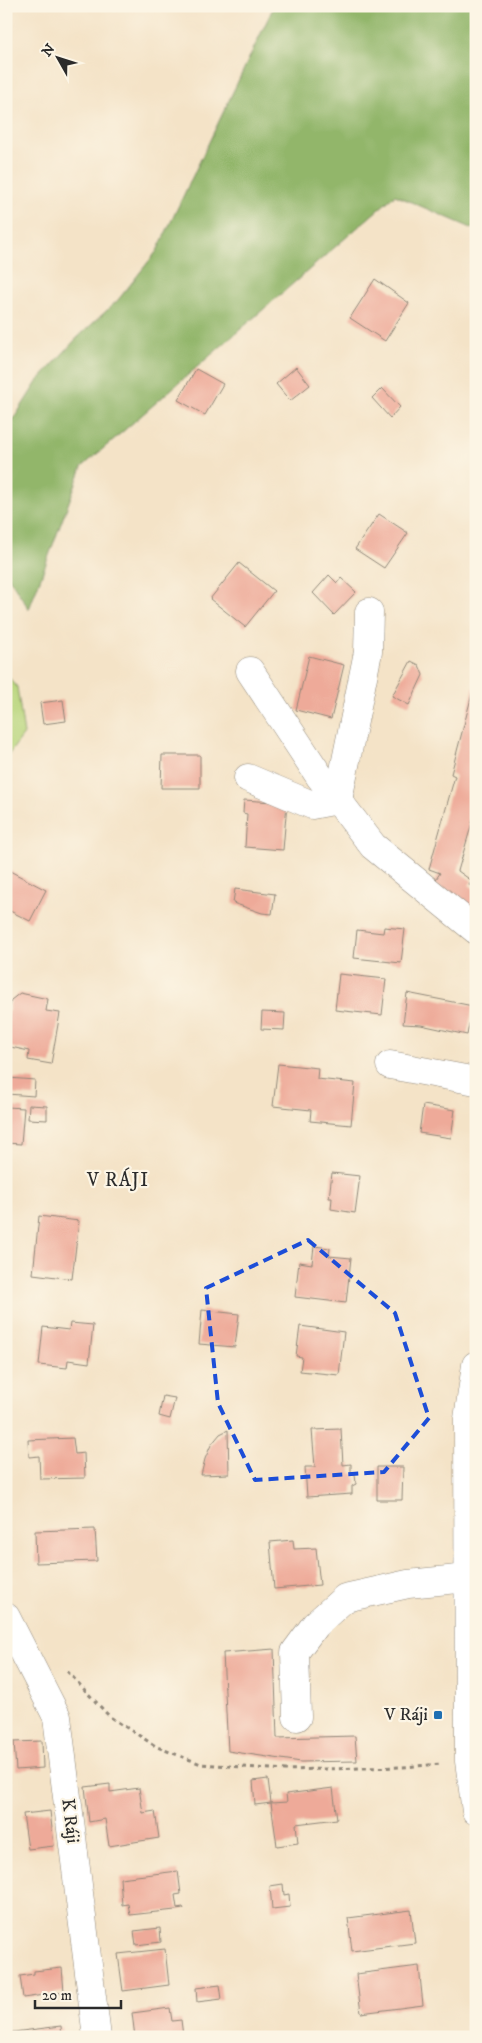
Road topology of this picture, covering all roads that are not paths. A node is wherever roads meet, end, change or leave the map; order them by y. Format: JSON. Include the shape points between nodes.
{"nodes":[{"id":1,"x":369,"y":612,"type":"dead end"},
{"id":2,"x":250,"y":671,"type":"dead end"},
{"id":3,"x":248,"y":778,"type":"dead end"},
{"id":4,"x":338,"y":800,"type":"junction"},
{"id":5,"x":476,"y":930,"type":"edge"},
{"id":6,"x":390,"y":1065,"type":"dead end"},
{"id":7,"x":476,"y":1081,"type":"edge"},
{"id":8,"x":476,"y":1365,"type":"edge"},
{"id":9,"x":468,"y":1578,"type":"junction"},
{"id":10,"x":6,"y":1617,"type":"edge"},
{"id":11,"x":297,"y":1717,"type":"dead end"},
{"id":12,"x":476,"y":1811,"type":"edge"},
{"id":13,"x":97,"y":2037,"type":"edge"}],
"edges":[{"from":1,"to":4,"type":"street","via":[[368,652]]},
{"from":2,"to":4,"type":"street"},
{"from":3,"to":4,"type":"street","via":[[312,805]]},
{"from":4,"to":5,"type":"street","via":[[373,846]]},
{"from":6,"to":7,"type":"street"},
{"from":8,"to":9,"type":"street","via":[[468,1419]]},
{"from":9,"to":11,"type":"street","via":[[408,1584],[345,1598],[315,1625],[295,1652]]},
{"from":9,"to":12,"type":"street","via":[[469,1761]]},
{"from":10,"to":13,"type":"street","name":"K Ráji","via":[[57,1717]]}]}
